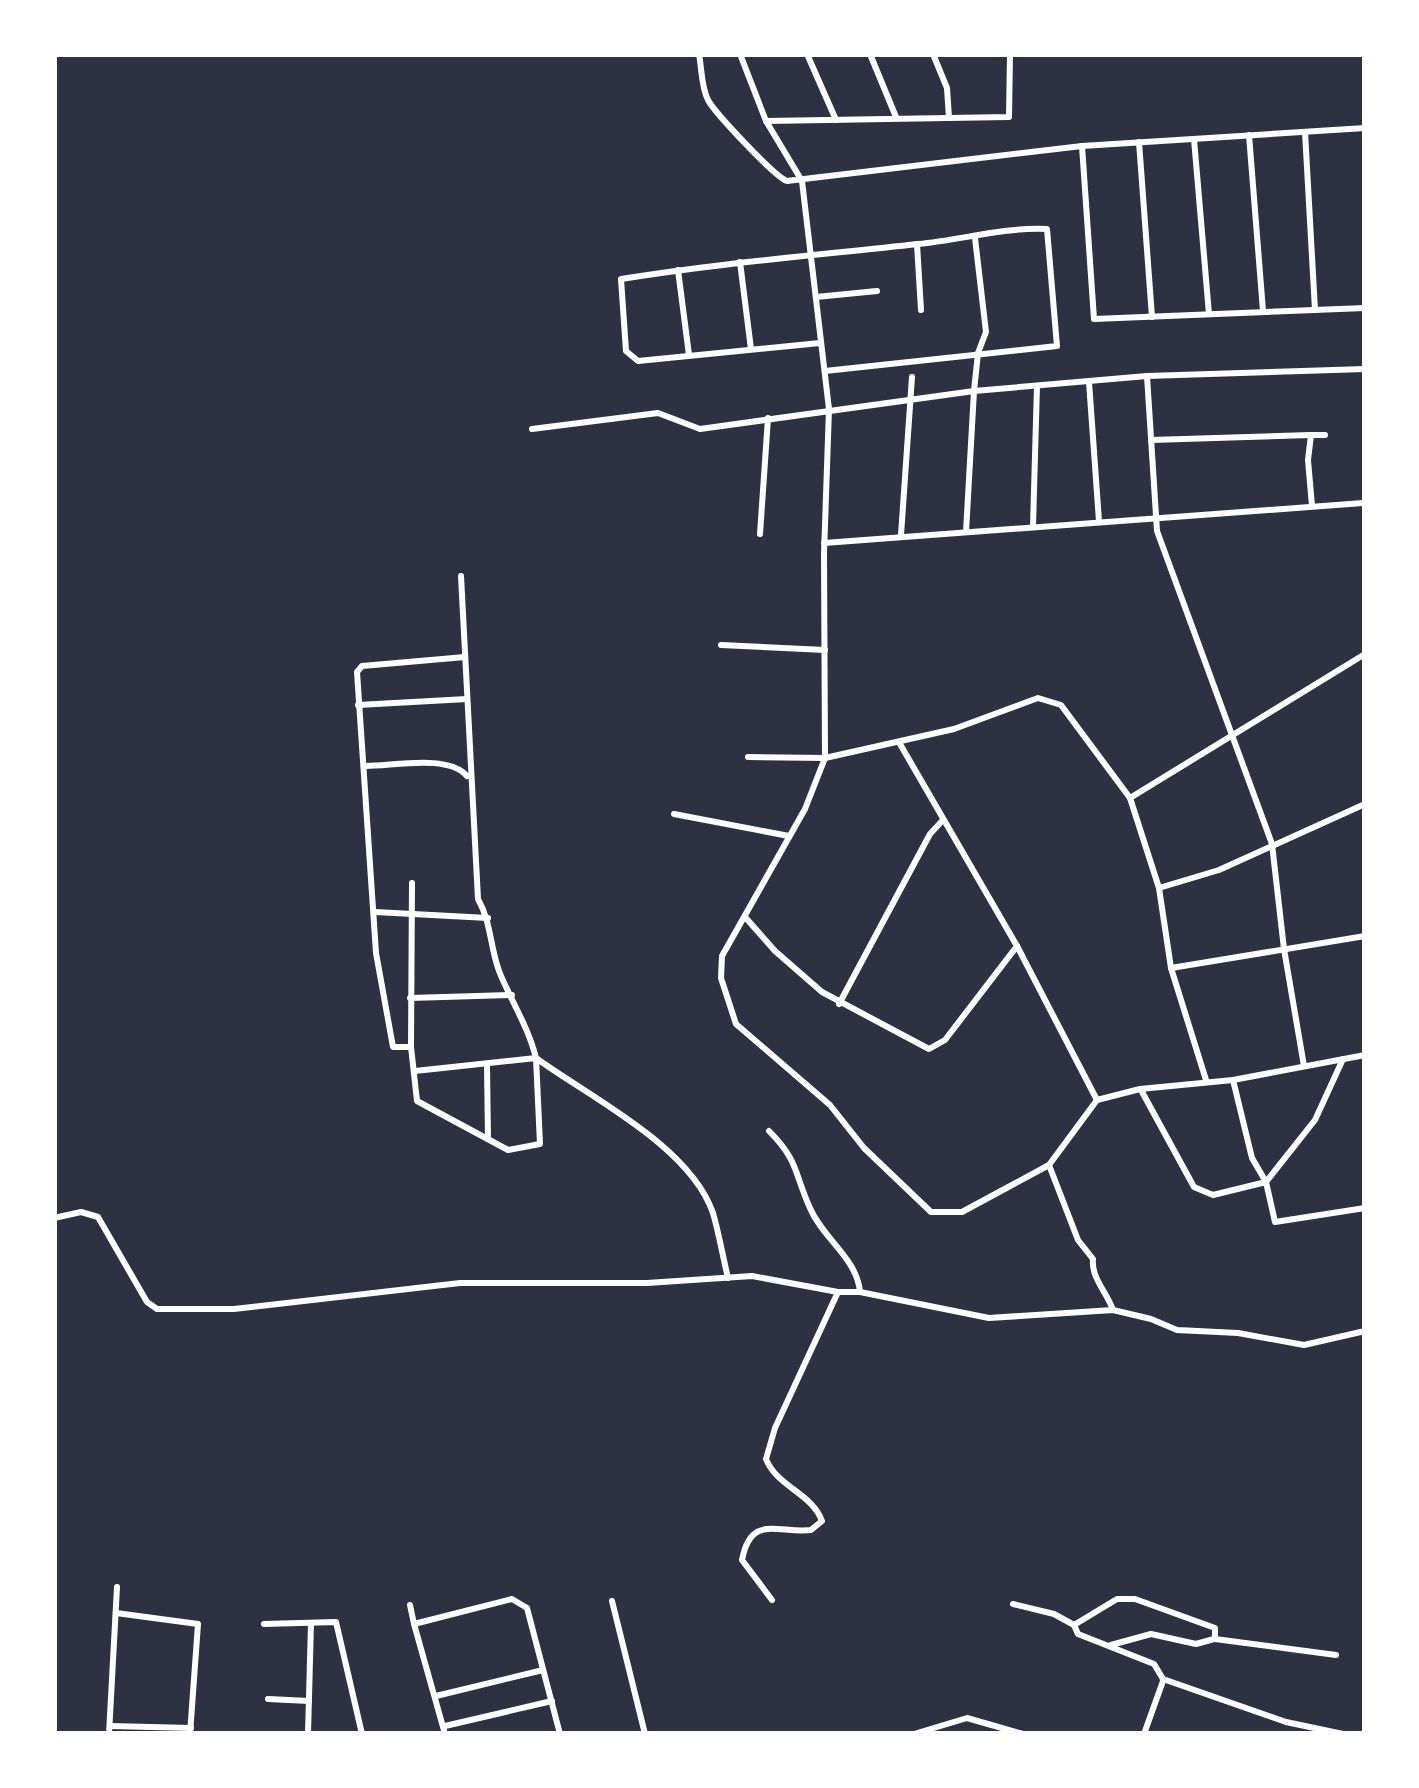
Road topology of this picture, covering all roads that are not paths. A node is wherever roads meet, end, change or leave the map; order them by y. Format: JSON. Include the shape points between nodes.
{"nodes":[{"id":1,"x":700,"y":54,"type":"edge"},
{"id":2,"x":740,"y":54,"type":"edge"},
{"id":3,"x":807,"y":54,"type":"edge"},
{"id":4,"x":870,"y":54,"type":"edge"},
{"id":5,"x":933,"y":54,"type":"edge"},
{"id":6,"x":1010,"y":54,"type":"edge"},
{"id":7,"x":949,"y":118,"type":"junction"},
{"id":8,"x":897,"y":119,"type":"junction"},
{"id":9,"x":836,"y":120,"type":"junction"},
{"id":10,"x":766,"y":122,"type":"junction"},
{"id":11,"x":1365,"y":128,"type":"edge"},
{"id":12,"x":1305,"y":132,"type":"junction"},
{"id":13,"x":1249,"y":135,"type":"junction"},
{"id":14,"x":1194,"y":139,"type":"junction"},
{"id":15,"x":1138,"y":142,"type":"junction"},
{"id":16,"x":1082,"y":146,"type":"junction"},
{"id":17,"x":802,"y":181,"type":"junction"},
{"id":18,"x":975,"y":237,"type":"junction"},
{"id":19,"x":917,"y":244,"type":"junction"},
{"id":20,"x":811,"y":253,"type":"junction"},
{"id":21,"x":740,"y":262,"type":"junction"},
{"id":22,"x":678,"y":269,"type":"junction"},
{"id":23,"x":878,"y":291,"type":"dead end"},
{"id":24,"x":816,"y":297,"type":"junction"},
{"id":25,"x":1365,"y":308,"type":"edge"},
{"id":26,"x":921,"y":310,"type":"dead end"},
{"id":27,"x":1315,"y":310,"type":"junction"},
{"id":28,"x":1263,"y":312,"type":"junction"},
{"id":29,"x":1209,"y":314,"type":"junction"},
{"id":30,"x":1151,"y":317,"type":"junction"},
{"id":31,"x":821,"y":343,"type":"junction"},
{"id":32,"x":751,"y":350,"type":"junction"},
{"id":33,"x":978,"y":353,"type":"junction"},
{"id":34,"x":689,"y":357,"type":"junction"},
{"id":35,"x":1365,"y":369,"type":"edge"},
{"id":36,"x":825,"y":371,"type":"junction"},
{"id":37,"x":1147,"y":376,"type":"junction"},
{"id":38,"x":912,"y":377,"type":"dead end"},
{"id":39,"x":1089,"y":382,"type":"junction"},
{"id":40,"x":1037,"y":386,"type":"junction"},
{"id":41,"x":974,"y":392,"type":"junction"},
{"id":42,"x":913,"y":398,"type":"junction"},
{"id":43,"x":829,"y":409,"type":"junction"},
{"id":44,"x":768,"y":418,"type":"junction"},
{"id":45,"x":532,"y":429,"type":"dead end"},
{"id":46,"x":1324,"y":434,"type":"dead end"},
{"id":47,"x":1311,"y":435,"type":"junction"},
{"id":48,"x":1151,"y":440,"type":"junction"},
{"id":49,"x":1364,"y":504,"type":"edge"},
{"id":50,"x":1312,"y":506,"type":"junction"},
{"id":51,"x":1156,"y":516,"type":"junction"},
{"id":52,"x":1099,"y":521,"type":"junction"},
{"id":53,"x":1033,"y":526,"type":"junction"},
{"id":54,"x":966,"y":532,"type":"junction"},
{"id":55,"x":760,"y":534,"type":"dead end"},
{"id":56,"x":901,"y":537,"type":"junction"},
{"id":57,"x":824,"y":543,"type":"junction"},
{"id":58,"x":461,"y":576,"type":"dead end"},
{"id":59,"x":721,"y":645,"type":"dead end"},
{"id":60,"x":824,"y":650,"type":"junction"},
{"id":61,"x":1365,"y":654,"type":"edge"},
{"id":62,"x":465,"y":657,"type":"junction"},
{"id":63,"x":467,"y":699,"type":"junction"},
{"id":64,"x":358,"y":705,"type":"junction"},
{"id":65,"x":1234,"y":734,"type":"junction"},
{"id":66,"x":900,"y":744,"type":"junction"},
{"id":67,"x":748,"y":757,"type":"dead end"},
{"id":68,"x":825,"y":758,"type":"junction"},
{"id":69,"x":366,"y":766,"type":"junction"},
{"id":70,"x":469,"y":780,"type":"junction"},
{"id":71,"x":1130,"y":798,"type":"junction"},
{"id":72,"x":1365,"y":804,"type":"edge"},
{"id":73,"x":674,"y":814,"type":"dead end"},
{"id":74,"x":942,"y":821,"type":"junction"},
{"id":75,"x":789,"y":836,"type":"junction"},
{"id":76,"x":1272,"y":844,"type":"junction"},
{"id":77,"x":412,"y":883,"type":"dead end"},
{"id":78,"x":1159,"y":888,"type":"junction"},
{"id":79,"x":375,"y":912,"type":"junction"},
{"id":80,"x":412,"y":915,"type":"junction"},
{"id":81,"x":745,"y":917,"type":"junction"},
{"id":82,"x":488,"y":918,"type":"junction"},
{"id":83,"x":1365,"y":936,"type":"edge"},
{"id":84,"x":1017,"y":946,"type":"junction"},
{"id":85,"x":1284,"y":949,"type":"junction"},
{"id":86,"x":1171,"y":968,"type":"junction"},
{"id":87,"x":512,"y":995,"type":"junction"},
{"id":88,"x":410,"y":998,"type":"junction"},
{"id":89,"x":839,"y":1004,"type":"junction"},
{"id":90,"x":411,"y":1047,"type":"junction"},
{"id":91,"x":1365,"y":1055,"type":"edge"},
{"id":92,"x":536,"y":1058,"type":"junction"},
{"id":93,"x":1342,"y":1059,"type":"junction"},
{"id":94,"x":488,"y":1065,"type":"junction"},
{"id":95,"x":1304,"y":1066,"type":"junction"},
{"id":96,"x":415,"y":1071,"type":"junction"},
{"id":97,"x":1206,"y":1080,"type":"junction"},
{"id":98,"x":1233,"y":1080,"type":"junction"},
{"id":99,"x":1140,"y":1089,"type":"junction"},
{"id":100,"x":1097,"y":1100,"type":"junction"},
{"id":101,"x":769,"y":1131,"type":"dead end"},
{"id":102,"x":488,"y":1139,"type":"junction"},
{"id":103,"x":1049,"y":1165,"type":"junction"},
{"id":104,"x":1266,"y":1182,"type":"junction"},
{"id":105,"x":1365,"y":1208,"type":"edge"},
{"id":106,"x":54,"y":1217,"type":"edge"},
{"id":107,"x":728,"y":1278,"type":"junction"},
{"id":108,"x":838,"y":1292,"type":"junction"},
{"id":109,"x":860,"y":1292,"type":"junction"},
{"id":110,"x":1113,"y":1310,"type":"junction"},
{"id":111,"x":1365,"y":1330,"type":"edge"},
{"id":112,"x":117,"y":1587,"type":"dead end"},
{"id":113,"x":772,"y":1600,"type":"dead end"},
{"id":114,"x":612,"y":1601,"type":"dead end"},
{"id":115,"x":1013,"y":1604,"type":"dead end"},
{"id":116,"x":410,"y":1605,"type":"dead end"},
{"id":117,"x":116,"y":1613,"type":"junction"},
{"id":118,"x":311,"y":1623,"type":"junction"},
{"id":119,"x":264,"y":1624,"type":"dead end"},
{"id":120,"x":414,"y":1624,"type":"junction"},
{"id":121,"x":1074,"y":1624,"type":"junction"},
{"id":122,"x":1215,"y":1639,"type":"junction"},
{"id":123,"x":1108,"y":1646,"type":"junction"},
{"id":124,"x":1336,"y":1655,"type":"dead end"},
{"id":125,"x":543,"y":1670,"type":"junction"},
{"id":126,"x":1163,"y":1679,"type":"junction"},
{"id":127,"x":434,"y":1697,"type":"junction"},
{"id":128,"x":268,"y":1699,"type":"dead end"},
{"id":129,"x":309,"y":1701,"type":"junction"},
{"id":130,"x":552,"y":1701,"type":"junction"},
{"id":131,"x":1286,"y":1723,"type":"junction"},
{"id":132,"x":993,"y":1724,"type":"junction"},
{"id":133,"x":109,"y":1730,"type":"edge"},
{"id":134,"x":444,"y":1730,"type":"edge"},
{"id":135,"x":190,"y":1731,"type":"edge"},
{"id":136,"x":308,"y":1734,"type":"edge"},
{"id":137,"x":362,"y":1734,"type":"edge"},
{"id":138,"x":560,"y":1734,"type":"edge"},
{"id":139,"x":645,"y":1734,"type":"edge"},
{"id":140,"x":914,"y":1734,"type":"edge"},
{"id":141,"x":992,"y":1734,"type":"edge"},
{"id":142,"x":1023,"y":1734,"type":"edge"},
{"id":143,"x":1144,"y":1734,"type":"edge"},
{"id":144,"x":1286,"y":1734,"type":"edge"},
{"id":145,"x":1343,"y":1734,"type":"edge"}],
"edges":[{"from":1,"to":17,"type":"street","via":[[714,111],[777,177]]},
{"from":2,"to":10,"type":"street"},
{"from":3,"to":9,"type":"street"},
{"from":4,"to":8,"type":"street"},
{"from":5,"to":7,"type":"street"},
{"from":6,"to":7,"type":"street","via":[[1009,117]]},
{"from":7,"to":8,"type":"street"},
{"from":8,"to":9,"type":"street"},
{"from":9,"to":10,"type":"street"},
{"from":10,"to":17,"type":"street"},
{"from":11,"to":12,"type":"street"},
{"from":12,"to":13,"type":"street"},
{"from":12,"to":27,"type":"street"},
{"from":13,"to":14,"type":"street"},
{"from":13,"to":28,"type":"street"},
{"from":14,"to":15,"type":"street"},
{"from":14,"to":29,"type":"street"},
{"from":15,"to":16,"type":"street"},
{"from":15,"to":30,"type":"street"},
{"from":16,"to":17,"type":"street"},
{"from":16,"to":30,"type":"street","via":[[1094,320]]},
{"from":17,"to":20,"type":"street"},
{"from":18,"to":19,"type":"street"},
{"from":18,"to":33,"type":"street","via":[[986,332]]},
{"from":18,"to":33,"type":"street","via":[[1047,230],[1057,346]]},
{"from":19,"to":20,"type":"street"},
{"from":19,"to":26,"type":"street"},
{"from":20,"to":21,"type":"street"},
{"from":20,"to":24,"type":"street"},
{"from":21,"to":22,"type":"street"},
{"from":21,"to":32,"type":"street"},
{"from":22,"to":34,"type":"street"},
{"from":22,"to":34,"type":"street","via":[[621,279],[625,346],[638,362]]},
{"from":23,"to":24,"type":"street"},
{"from":24,"to":31,"type":"street"},
{"from":25,"to":27,"type":"street"},
{"from":27,"to":28,"type":"street"},
{"from":28,"to":29,"type":"street"},
{"from":29,"to":30,"type":"street"},
{"from":31,"to":32,"type":"street"},
{"from":31,"to":36,"type":"street"},
{"from":32,"to":34,"type":"street"},
{"from":33,"to":36,"type":"street"},
{"from":33,"to":41,"type":"street"},
{"from":35,"to":37,"type":"street"},
{"from":36,"to":43,"type":"street"},
{"from":37,"to":39,"type":"street"},
{"from":37,"to":48,"type":"street"},
{"from":38,"to":42,"type":"street"},
{"from":39,"to":40,"type":"street"},
{"from":39,"to":52,"type":"street"},
{"from":40,"to":41,"type":"street"},
{"from":40,"to":53,"type":"street"},
{"from":41,"to":42,"type":"street"},
{"from":41,"to":54,"type":"street"},
{"from":42,"to":43,"type":"street"},
{"from":42,"to":56,"type":"street"},
{"from":43,"to":44,"type":"street"},
{"from":43,"to":57,"type":"street"},
{"from":44,"to":45,"type":"street","via":[[700,429],[658,413]]},
{"from":44,"to":55,"type":"street"},
{"from":46,"to":47,"type":"street"},
{"from":47,"to":48,"type":"street"},
{"from":47,"to":50,"type":"street"},
{"from":48,"to":51,"type":"street"},
{"from":49,"to":50,"type":"street"},
{"from":50,"to":51,"type":"street"},
{"from":51,"to":52,"type":"street"},
{"from":51,"to":65,"type":"street"},
{"from":52,"to":53,"type":"street"},
{"from":53,"to":54,"type":"street"},
{"from":54,"to":56,"type":"street"},
{"from":56,"to":57,"type":"street"},
{"from":57,"to":60,"type":"street"},
{"from":58,"to":62,"type":"street"},
{"from":59,"to":60,"type":"street"},
{"from":60,"to":68,"type":"street"},
{"from":61,"to":65,"type":"street"},
{"from":62,"to":63,"type":"street"},
{"from":62,"to":64,"type":"street","via":[[362,666]]},
{"from":63,"to":64,"type":"street"},
{"from":63,"to":70,"type":"street"},
{"from":64,"to":69,"type":"street"},
{"from":65,"to":71,"type":"street"},
{"from":65,"to":76,"type":"street"},
{"from":66,"to":68,"type":"street"},
{"from":66,"to":71,"type":"street","via":[[1050,700],[1070,713]]},
{"from":66,"to":74,"type":"street"},
{"from":67,"to":68,"type":"street"},
{"from":68,"to":75,"type":"street"},
{"from":69,"to":70,"type":"street","via":[[458,767]]},
{"from":69,"to":79,"type":"street"},
{"from":70,"to":82,"type":"street","via":[[478,898]]},
{"from":71,"to":78,"type":"street"},
{"from":72,"to":76,"type":"street"},
{"from":73,"to":75,"type":"street"},
{"from":74,"to":84,"type":"street"},
{"from":74,"to":89,"type":"street"},
{"from":75,"to":81,"type":"street"},
{"from":76,"to":78,"type":"street"},
{"from":76,"to":85,"type":"street"},
{"from":77,"to":80,"type":"street"},
{"from":78,"to":86,"type":"street"},
{"from":79,"to":80,"type":"street"},
{"from":79,"to":90,"type":"street","via":[[393,1047]]},
{"from":80,"to":82,"type":"street"},
{"from":80,"to":88,"type":"street"},
{"from":81,"to":89,"type":"street"},
{"from":81,"to":103,"type":"street","via":[[720,967],[736,1024],[830,1105],[925,1209],[962,1212]]},
{"from":82,"to":87,"type":"street"},
{"from":83,"to":85,"type":"street"},
{"from":84,"to":89,"type":"street","via":[[933,1048]]},
{"from":84,"to":100,"type":"street"},
{"from":85,"to":86,"type":"street"},
{"from":85,"to":95,"type":"street"},
{"from":86,"to":97,"type":"street"},
{"from":87,"to":88,"type":"street"},
{"from":87,"to":92,"type":"street"},
{"from":88,"to":90,"type":"street"},
{"from":90,"to":96,"type":"street"},
{"from":91,"to":93,"type":"street"},
{"from":92,"to":94,"type":"street"},
{"from":92,"to":102,"type":"street","via":[[540,1144],[508,1150]]},
{"from":92,"to":107,"type":"street","via":[[663,1144],[712,1208]]},
{"from":93,"to":95,"type":"street"},
{"from":93,"to":104,"type":"street","via":[[1315,1120]]},
{"from":94,"to":96,"type":"street"},
{"from":94,"to":102,"type":"street"},
{"from":95,"to":98,"type":"street"},
{"from":96,"to":102,"type":"street","via":[[416,1101]]},
{"from":97,"to":98,"type":"street"},
{"from":97,"to":99,"type":"street"},
{"from":98,"to":104,"type":"street"},
{"from":99,"to":100,"type":"street"},
{"from":99,"to":104,"type":"street","via":[[1199,1192]]},
{"from":100,"to":103,"type":"street"},
{"from":101,"to":109,"type":"street","via":[[798,1166],[810,1210],[859,1275]]},
{"from":103,"to":110,"type":"street"},
{"from":104,"to":105,"type":"street","via":[[1275,1222]]},
{"from":106,"to":107,"type":"street","via":[[98,1217],[157,1309],[234,1309],[460,1283]]},
{"from":107,"to":108,"type":"street"},
{"from":108,"to":109,"type":"street"},
{"from":108,"to":113,"type":"street","via":[[766,1459],[822,1521],[802,1532],[763,1528],[743,1550]]},
{"from":109,"to":110,"type":"street","via":[[989,1318]]},
{"from":110,"to":111,"type":"street","via":[[1177,1330],[1304,1345]]},
{"from":112,"to":117,"type":"street"},
{"from":114,"to":139,"type":"street"},
{"from":115,"to":121,"type":"street"},
{"from":116,"to":120,"type":"street"},
{"from":117,"to":133,"type":"street"},
{"from":117,"to":135,"type":"street","via":[[198,1624]]},
{"from":118,"to":119,"type":"street"},
{"from":118,"to":129,"type":"street"},
{"from":118,"to":137,"type":"street","via":[[336,1622]]},
{"from":120,"to":125,"type":"street","via":[[519,1600]]},
{"from":120,"to":127,"type":"street"},
{"from":121,"to":122,"type":"street","via":[[1117,1598],[1135,1599],[1215,1628]]},
{"from":121,"to":123,"type":"street","via":[[1078,1634]]},
{"from":122,"to":123,"type":"street","via":[[1196,1644],[1151,1634]]},
{"from":122,"to":124,"type":"street"},
{"from":123,"to":126,"type":"street","via":[[1154,1664]]},
{"from":125,"to":127,"type":"street"},
{"from":125,"to":130,"type":"street"},
{"from":126,"to":131,"type":"street"},
{"from":126,"to":143,"type":"street"},
{"from":127,"to":134,"type":"street"},
{"from":128,"to":129,"type":"street"},
{"from":129,"to":136,"type":"street"},
{"from":130,"to":134,"type":"street"},
{"from":130,"to":138,"type":"street"},
{"from":131,"to":144,"type":"street"},
{"from":131,"to":145,"type":"street"},
{"from":132,"to":140,"type":"street","via":[[967,1718]]},
{"from":132,"to":141,"type":"street"},
{"from":132,"to":142,"type":"street"},
{"from":133,"to":135,"type":"street"}]}
